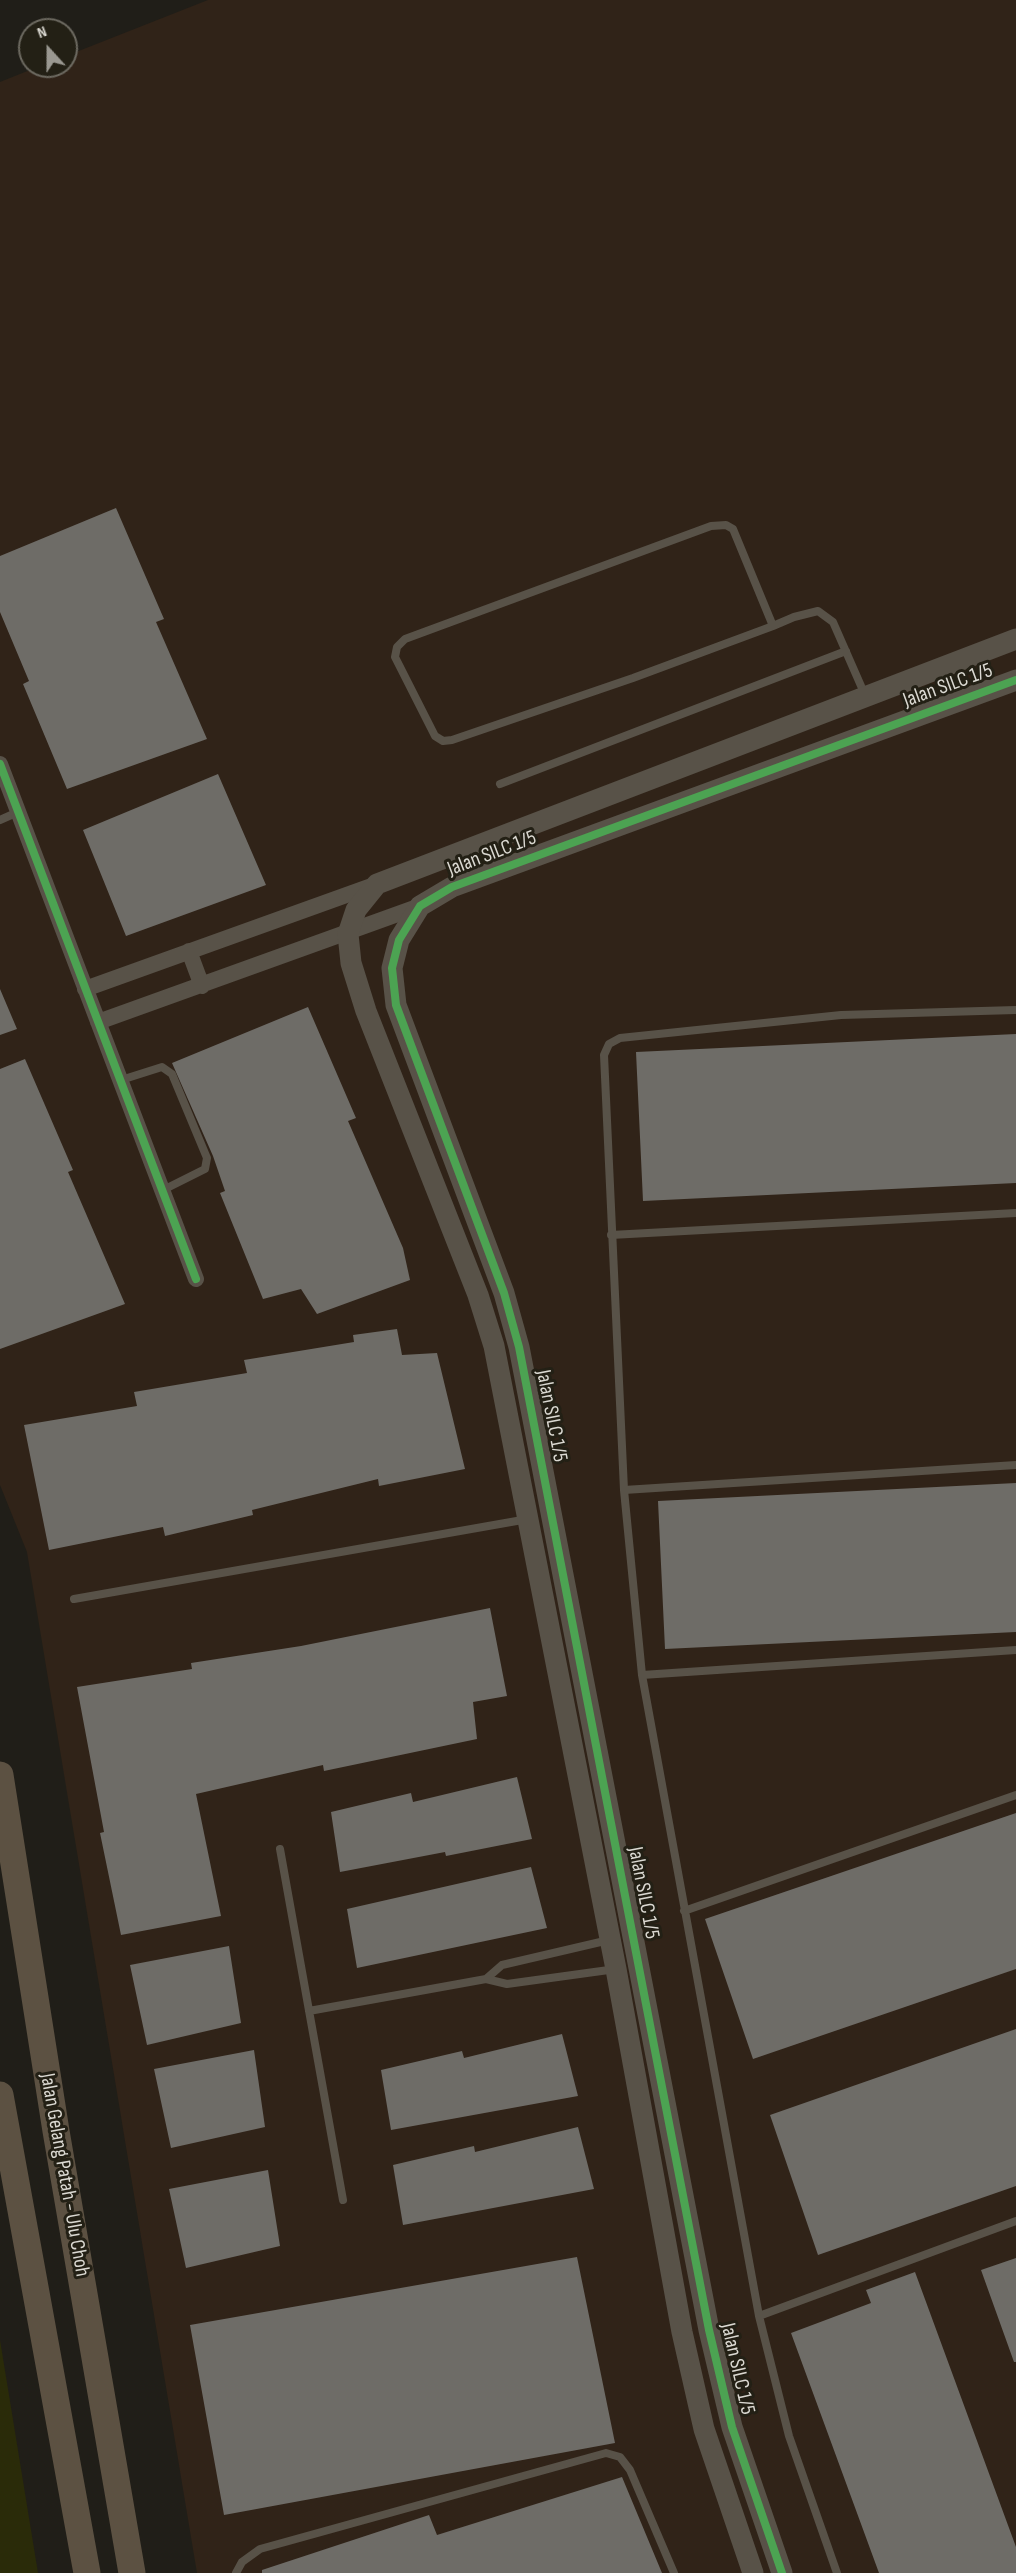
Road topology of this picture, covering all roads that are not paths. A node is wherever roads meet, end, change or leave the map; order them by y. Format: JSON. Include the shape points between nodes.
{"nodes":[{"id":1,"x":772,"y":626,"type":"junction"},
{"id":2,"x":1016,"y":639,"type":"edge"},
{"id":3,"x":846,"y":651,"type":"junction"},
{"id":4,"x":1016,"y":680,"type":"edge"},
{"id":5,"x":865,"y":695,"type":"junction"},
{"id":6,"x":0,"y":764,"type":"edge"},
{"id":7,"x":500,"y":784,"type":"dead end"},
{"id":8,"x":18,"y":812,"type":"junction"},
{"id":9,"x":0,"y":820,"type":"edge"},
{"id":10,"x":377,"y":884,"type":"junction"},
{"id":11,"x":420,"y":906,"type":"junction"},
{"id":12,"x":348,"y":934,"type":"junction"},
{"id":13,"x":189,"y":951,"type":"junction"},
{"id":14,"x":202,"y":986,"type":"junction"},
{"id":15,"x":86,"y":988,"type":"junction"},
{"id":16,"x":1016,"y":1010,"type":"edge"},
{"id":17,"x":98,"y":1022,"type":"junction"},
{"id":18,"x":120,"y":1080,"type":"junction"},
{"id":19,"x":163,"y":1190,"type":"junction"},
{"id":20,"x":1016,"y":1213,"type":"edge"},
{"id":21,"x":611,"y":1235,"type":"junction"},
{"id":22,"x":196,"y":1279,"type":"dead end"},
{"id":23,"x":1016,"y":1465,"type":"edge"},
{"id":24,"x":624,"y":1491,"type":"junction"},
{"id":25,"x":528,"y":1519,"type":"junction"},
{"id":26,"x":74,"y":1599,"type":"dead end"},
{"id":27,"x":1016,"y":1650,"type":"edge"},
{"id":28,"x":642,"y":1675,"type":"junction"},
{"id":29,"x":0,"y":1776,"type":"edge"},
{"id":30,"x":1016,"y":1795,"type":"edge"},
{"id":31,"x":280,"y":1849,"type":"dead end"},
{"id":32,"x":684,"y":1911,"type":"junction"},
{"id":33,"x":610,"y":1940,"type":"junction"},
{"id":34,"x":616,"y":1969,"type":"junction"},
{"id":35,"x":486,"y":1979,"type":"junction"},
{"id":36,"x":309,"y":2012,"type":"junction"},
{"id":37,"x":0,"y":2095,"type":"edge"},
{"id":38,"x":4,"y":2140,"type":"edge"},
{"id":39,"x":343,"y":2200,"type":"dead end"},
{"id":40,"x":1016,"y":2221,"type":"edge"},
{"id":41,"x":759,"y":2316,"type":"junction"},
{"id":42,"x":87,"y":2573,"type":"edge"},
{"id":43,"x":132,"y":2573,"type":"edge"},
{"id":44,"x":236,"y":2573,"type":"edge"},
{"id":45,"x":674,"y":2573,"type":"edge"},
{"id":46,"x":753,"y":2573,"type":"edge"},
{"id":47,"x":782,"y":2573,"type":"edge"},
{"id":48,"x":837,"y":2573,"type":"edge"}],
"edges":[{"from":1,"to":1,"type":"lane","via":[[633,678],[442,741],[435,736],[395,657],[397,647],[405,639],[711,526],[726,525],[733,529]]},
{"from":1,"to":3,"type":"lane","via":[[818,611],[833,622]]},
{"from":2,"to":5,"type":"street","name":"Jalan SILC 1/5"},
{"from":3,"to":5,"type":"lane"},
{"from":3,"to":7,"type":"lane"},
{"from":4,"to":11,"type":"street","name":"Jalan SILC 1/5","via":[[452,887]]},
{"from":5,"to":10,"type":"street","name":"Jalan SILC 1/5"},
{"from":6,"to":8,"type":"street"},
{"from":8,"to":9,"type":"lane"},
{"from":8,"to":15,"type":"street"},
{"from":10,"to":12,"type":"street","name":"Jalan SILC 1/5","via":[[356,910]]},
{"from":10,"to":13,"type":"street"},
{"from":11,"to":12,"type":"street"},
{"from":11,"to":47,"type":"street","name":"Jalan SILC 1/5","via":[[399,940],[392,968],[396,1005],[504,1293],[519,1347],[709,2330],[732,2427]]},
{"from":12,"to":14,"type":"street"},
{"from":12,"to":25,"type":"street","name":"Jalan SILC 1/5","via":[[351,963],[366,1011],[482,1305],[494,1346]]},
{"from":13,"to":14,"type":"street"},
{"from":13,"to":15,"type":"street"},
{"from":14,"to":17,"type":"street"},
{"from":15,"to":17,"type":"street"},
{"from":16,"to":21,"type":"lane","via":[[841,1016],[620,1038],[609,1044],[604,1055]]},
{"from":17,"to":18,"type":"street"},
{"from":18,"to":19,"type":"street"},
{"from":18,"to":19,"type":"lane","via":[[162,1067],[172,1074],[207,1158],[205,1168]]},
{"from":19,"to":22,"type":"street"},
{"from":20,"to":21,"type":"lane"},
{"from":21,"to":24,"type":"lane"},
{"from":23,"to":24,"type":"lane"},
{"from":24,"to":28,"type":"lane"},
{"from":25,"to":26,"type":"lane"},
{"from":25,"to":33,"type":"street","name":"Jalan SILC 1/5"},
{"from":27,"to":28,"type":"lane"},
{"from":28,"to":32,"type":"lane"},
{"from":29,"to":43,"type":"main road","name":"Jalan Gelang Patah - Ulu Choh"},
{"from":30,"to":32,"type":"lane"},
{"from":31,"to":36,"type":"lane"},
{"from":32,"to":41,"type":"lane"},
{"from":33,"to":34,"type":"street","name":"Jalan SILC 1/5"},
{"from":33,"to":35,"type":"lane","via":[[502,1965]]},
{"from":34,"to":35,"type":"lane","via":[[507,1984]]},
{"from":34,"to":46,"type":"street","name":"Jalan SILC 1/5","via":[[682,2332],[704,2429]]},
{"from":35,"to":36,"type":"lane"},
{"from":36,"to":39,"type":"lane"},
{"from":37,"to":38,"type":"main road"},
{"from":38,"to":42,"type":"main road"},
{"from":40,"to":41,"type":"lane"},
{"from":41,"to":48,"type":"lane","via":[[789,2436]]},
{"from":44,"to":45,"type":"lane","via":[[242,2562],[260,2549],[606,2453],[620,2457],[630,2470]]}]}
